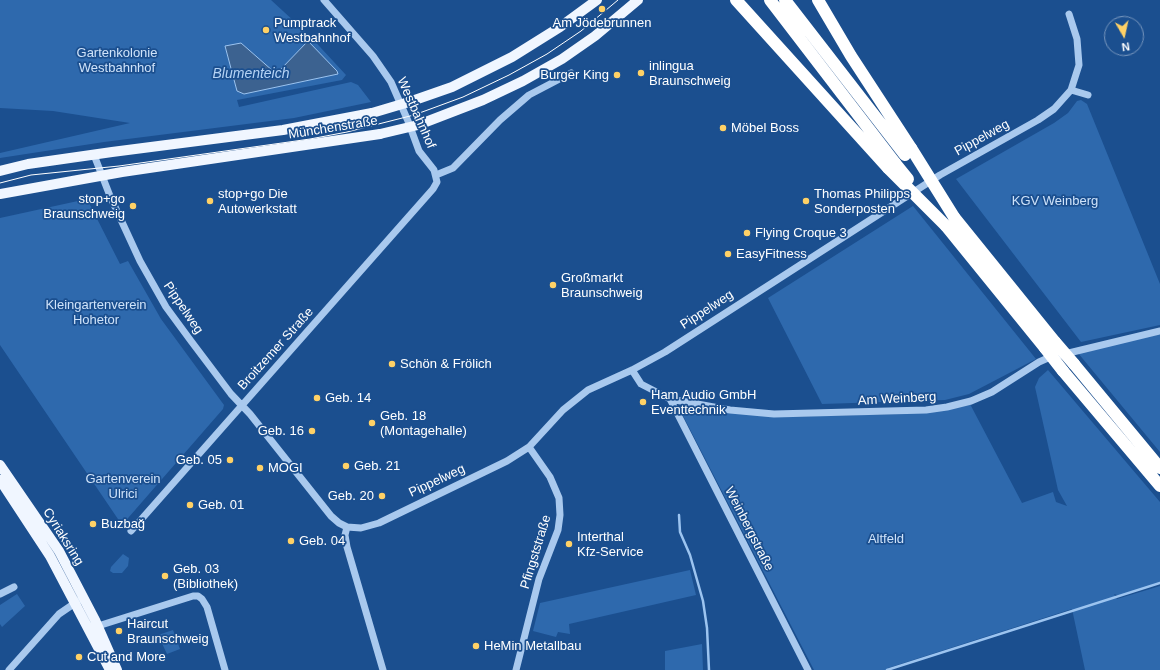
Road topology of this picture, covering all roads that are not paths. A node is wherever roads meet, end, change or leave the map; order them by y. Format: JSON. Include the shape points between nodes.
{"nodes":[{"id":1,"x":324,"y":0,"type":"edge"},
{"id":2,"x":596,"y":0,"type":"edge"},
{"id":3,"x":638,"y":0,"type":"edge"},
{"id":4,"x":736,"y":0,"type":"edge"},
{"id":5,"x":770,"y":0,"type":"edge"},
{"id":6,"x":785,"y":0,"type":"edge"},
{"id":7,"x":818,"y":0,"type":"edge"},
{"id":8,"x":1068,"y":14,"type":"dead end"},
{"id":9,"x":571,"y":73,"type":"dead end"},
{"id":10,"x":1071,"y":90,"type":"junction"},
{"id":11,"x":1088,"y":95,"type":"dead end"},
{"id":12,"x":908,"y":152,"type":"junction"},
{"id":13,"x":94,"y":155,"type":"junction"},
{"id":14,"x":892,"y":166,"type":"junction"},
{"id":15,"x":0,"y":171,"type":"edge"},
{"id":16,"x":101,"y":176,"type":"junction"},
{"id":17,"x":436,"y":178,"type":"junction"},
{"id":18,"x":0,"y":194,"type":"edge"},
{"id":19,"x":1160,"y":331,"type":"edge"},
{"id":20,"x":1068,"y":368,"type":"junction"},
{"id":21,"x":632,"y":370,"type":"junction"},
{"id":22,"x":670,"y":399,"type":"junction"},
{"id":23,"x":242,"y":405,"type":"junction"},
{"id":24,"x":529,"y":447,"type":"junction"},
{"id":25,"x":0,"y":466,"type":"edge"},
{"id":26,"x":1160,"y":468,"type":"edge"},
{"id":27,"x":0,"y":480,"type":"edge"},
{"id":28,"x":1160,"y":486,"type":"edge"},
{"id":29,"x":347,"y":527,"type":"junction"},
{"id":30,"x":131,"y":530,"type":"dead end"},
{"id":31,"x":14,"y":587,"type":"dead end"},
{"id":32,"x":0,"y":594,"type":"edge"},
{"id":33,"x":79,"y":601,"type":"junction"},
{"id":34,"x":93,"y":628,"type":"junction"},
{"id":35,"x":9,"y":670,"type":"edge"},
{"id":36,"x":110,"y":670,"type":"edge"},
{"id":37,"x":117,"y":670,"type":"edge"},
{"id":38,"x":225,"y":670,"type":"edge"},
{"id":39,"x":383,"y":670,"type":"edge"},
{"id":40,"x":516,"y":670,"type":"edge"},
{"id":41,"x":808,"y":670,"type":"edge"}],
"edges":[{"from":1,"to":17,"type":"street","name":"Westbahnhof","via":[[383,71],[397,95],[419,151]]},
{"from":2,"to":13,"type":"main road","name":"Münchenstraße","bridge":true,"via":[[560,28],[512,57],[452,86],[409,102],[372,113],[283,130]]},
{"from":3,"to":16,"type":"main road","name":"Münchenstraße","bridge":true,"via":[[562,59],[473,105],[418,125],[380,134]]},
{"from":4,"to":14,"type":"highway"},
{"from":5,"to":14,"type":"highway"},
{"from":6,"to":12,"type":"highway"},
{"from":7,"to":12,"type":"highway"},
{"from":8,"to":10,"type":"street","name":"Pippelweg","via":[[1079,54],[1077,73]]},
{"from":9,"to":17,"type":"street","via":[[529,95],[500,120],[453,168]]},
{"from":10,"to":11,"type":"street"},
{"from":10,"to":21,"type":"street","name":"Pippelweg","via":[[1054,109],[1038,120],[940,175]]},
{"from":12,"to":20,"type":"highway","bridge":true,"via":[[954,217],[1055,342]]},
{"from":13,"to":15,"type":"main road","name":"Münchenstraße","via":[[28,164]]},
{"from":13,"to":16,"type":"street","name":"Pippelweg"},
{"from":14,"to":20,"type":"highway","bridge":true,"via":[[946,226],[1045,348]]},
{"from":16,"to":18,"type":"main road","name":"Münchenstraße"},
{"from":16,"to":23,"type":"street","name":"Pippelweg","via":[[140,261],[166,307],[227,389]]},
{"from":17,"to":23,"type":"street","name":"Broitzemer Straße","via":[[434,189]]},
{"from":19,"to":22,"type":"street","name":"Am Weinberg","via":[[1048,358],[992,392],[947,408],[906,412],[774,414],[730,410]]},
{"from":20,"to":26,"type":"highway"},
{"from":20,"to":28,"type":"highway"},
{"from":21,"to":22,"type":"street","name":"Am Weinberg","via":[[641,384]]},
{"from":21,"to":24,"type":"street","name":"Pippelweg","via":[[581,395],[563,410]]},
{"from":22,"to":41,"type":"street","name":"Weinbergstraße"},
{"from":23,"to":29,"type":"street","name":"Pippelweg","via":[[331,516]]},
{"from":23,"to":30,"type":"street","name":"Broitzemer Straße"},
{"from":24,"to":29,"type":"street","name":"Pippelweg","via":[[489,471],[379,523],[361,528]]},
{"from":24,"to":40,"type":"street","name":"Pfingststraße","via":[[550,477],[559,498],[560,515],[558,530],[539,579]]},
{"from":25,"to":33,"type":"main road","name":"Cyriaksring","via":[[54,543]]},
{"from":27,"to":33,"type":"main road","name":"Cyriaksring"},
{"from":29,"to":39,"type":"street","via":[[347,547]]},
{"from":31,"to":32,"type":"street"},
{"from":33,"to":34,"type":"main road","name":"Cyriaksring"},
{"from":33,"to":35,"type":"street","via":[[59,614]]},
{"from":34,"to":36,"type":"main road"},
{"from":34,"to":37,"type":"main road"},
{"from":34,"to":38,"type":"street","via":[[193,596],[202,599],[207,608]]}]}
